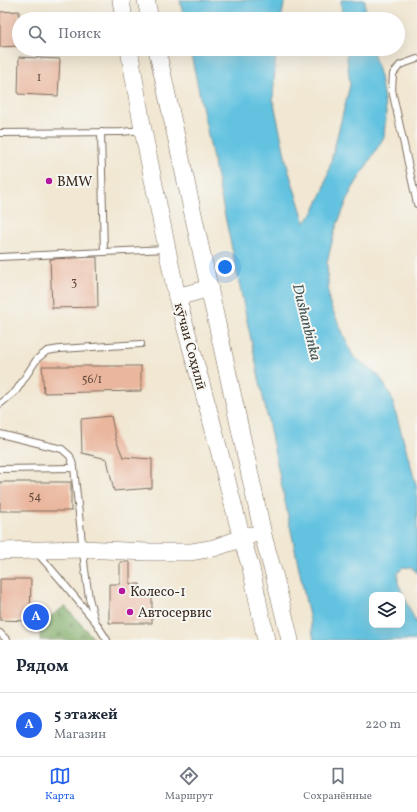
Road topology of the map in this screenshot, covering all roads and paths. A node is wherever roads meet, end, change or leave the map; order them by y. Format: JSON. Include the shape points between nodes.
{"nodes":[{"id":1,"x":121,"y":0,"type":"edge"},
{"id":2,"x":146,"y":0,"type":"edge"},
{"id":3,"x":123,"y":12,"type":"edge"},
{"id":4,"x":149,"y":12,"type":"edge"},
{"id":5,"x":130,"y":56,"type":"edge"},
{"id":6,"x":159,"y":56,"type":"edge"},
{"id":7,"x":417,"y":59,"type":"edge"},
{"id":8,"x":143,"y":130,"type":"junction"},
{"id":9,"x":101,"y":132,"type":"junction"},
{"id":10,"x":0,"y":133,"type":"edge"},
{"id":11,"x":417,"y":204,"type":"edge"},
{"id":12,"x":167,"y":249,"type":"junction"},
{"id":13,"x":104,"y":252,"type":"junction"},
{"id":14,"x":0,"y":257,"type":"edge"},
{"id":15,"x":210,"y":288,"type":"junction"},
{"id":16,"x":177,"y":297,"type":"junction"},
{"id":17,"x":141,"y":344,"type":"dead end"},
{"id":18,"x":0,"y":404,"type":"edge"},
{"id":19,"x":0,"y":434,"type":"edge"},
{"id":20,"x":74,"y":468,"type":"junction"},
{"id":21,"x":0,"y":469,"type":"edge"},
{"id":22,"x":263,"y":531,"type":"junction"},
{"id":23,"x":242,"y":539,"type":"junction"},
{"id":24,"x":83,"y":549,"type":"junction"},
{"id":25,"x":0,"y":551,"type":"edge"},
{"id":26,"x":35,"y":551,"type":"junction"},
{"id":27,"x":95,"y":621,"type":"junction"},
{"id":28,"x":0,"y":633,"type":"edge"},
{"id":29,"x":7,"y":640,"type":"edge"},
{"id":30,"x":107,"y":640,"type":"edge"},
{"id":31,"x":266,"y":640,"type":"edge"},
{"id":32,"x":290,"y":640,"type":"edge"}],
"edges":[{"from":1,"to":3,"type":"main road"},
{"from":2,"to":4,"type":"main road"},
{"from":5,"to":8,"type":"main road","name":"кӯчаи Соҳилӣ"},
{"from":6,"to":15,"type":"main road"},
{"from":7,"to":11,"type":"lane","via":[[400,65],[393,74],[392,90]]},
{"from":8,"to":9,"type":"lane"},
{"from":8,"to":12,"type":"main road","name":"кӯчаи Соҳилӣ"},
{"from":9,"to":10,"type":"lane"},
{"from":9,"to":13,"type":"lane"},
{"from":12,"to":13,"type":"lane"},
{"from":12,"to":16,"type":"main road","name":"кӯчаи Соҳилӣ"},
{"from":13,"to":14,"type":"lane"},
{"from":15,"to":16,"type":"main road"},
{"from":15,"to":22,"type":"main road"},
{"from":16,"to":23,"type":"main road","name":"кӯчаи Соҳилӣ"},
{"from":17,"to":18,"type":"lane","via":[[60,348],[47,351],[37,359],[16,391]]},
{"from":19,"to":20,"type":"lane","via":[[62,449],[70,456]]},
{"from":20,"to":21,"type":"lane"},
{"from":20,"to":24,"type":"lane"},
{"from":22,"to":23,"type":"main road"},
{"from":22,"to":32,"type":"main road"},
{"from":23,"to":24,"type":"main road","via":[[191,552]]},
{"from":23,"to":31,"type":"main road","name":"кӯчаи Соҳилӣ","via":[[251,568]]},
{"from":24,"to":26,"type":"main road"},
{"from":24,"to":27,"type":"lane","via":[[89,598]]},
{"from":25,"to":26,"type":"main road"},
{"from":26,"to":27,"type":"lane"},
{"from":27,"to":30,"type":"lane"},
{"from":28,"to":29,"type":"lane"}]}
